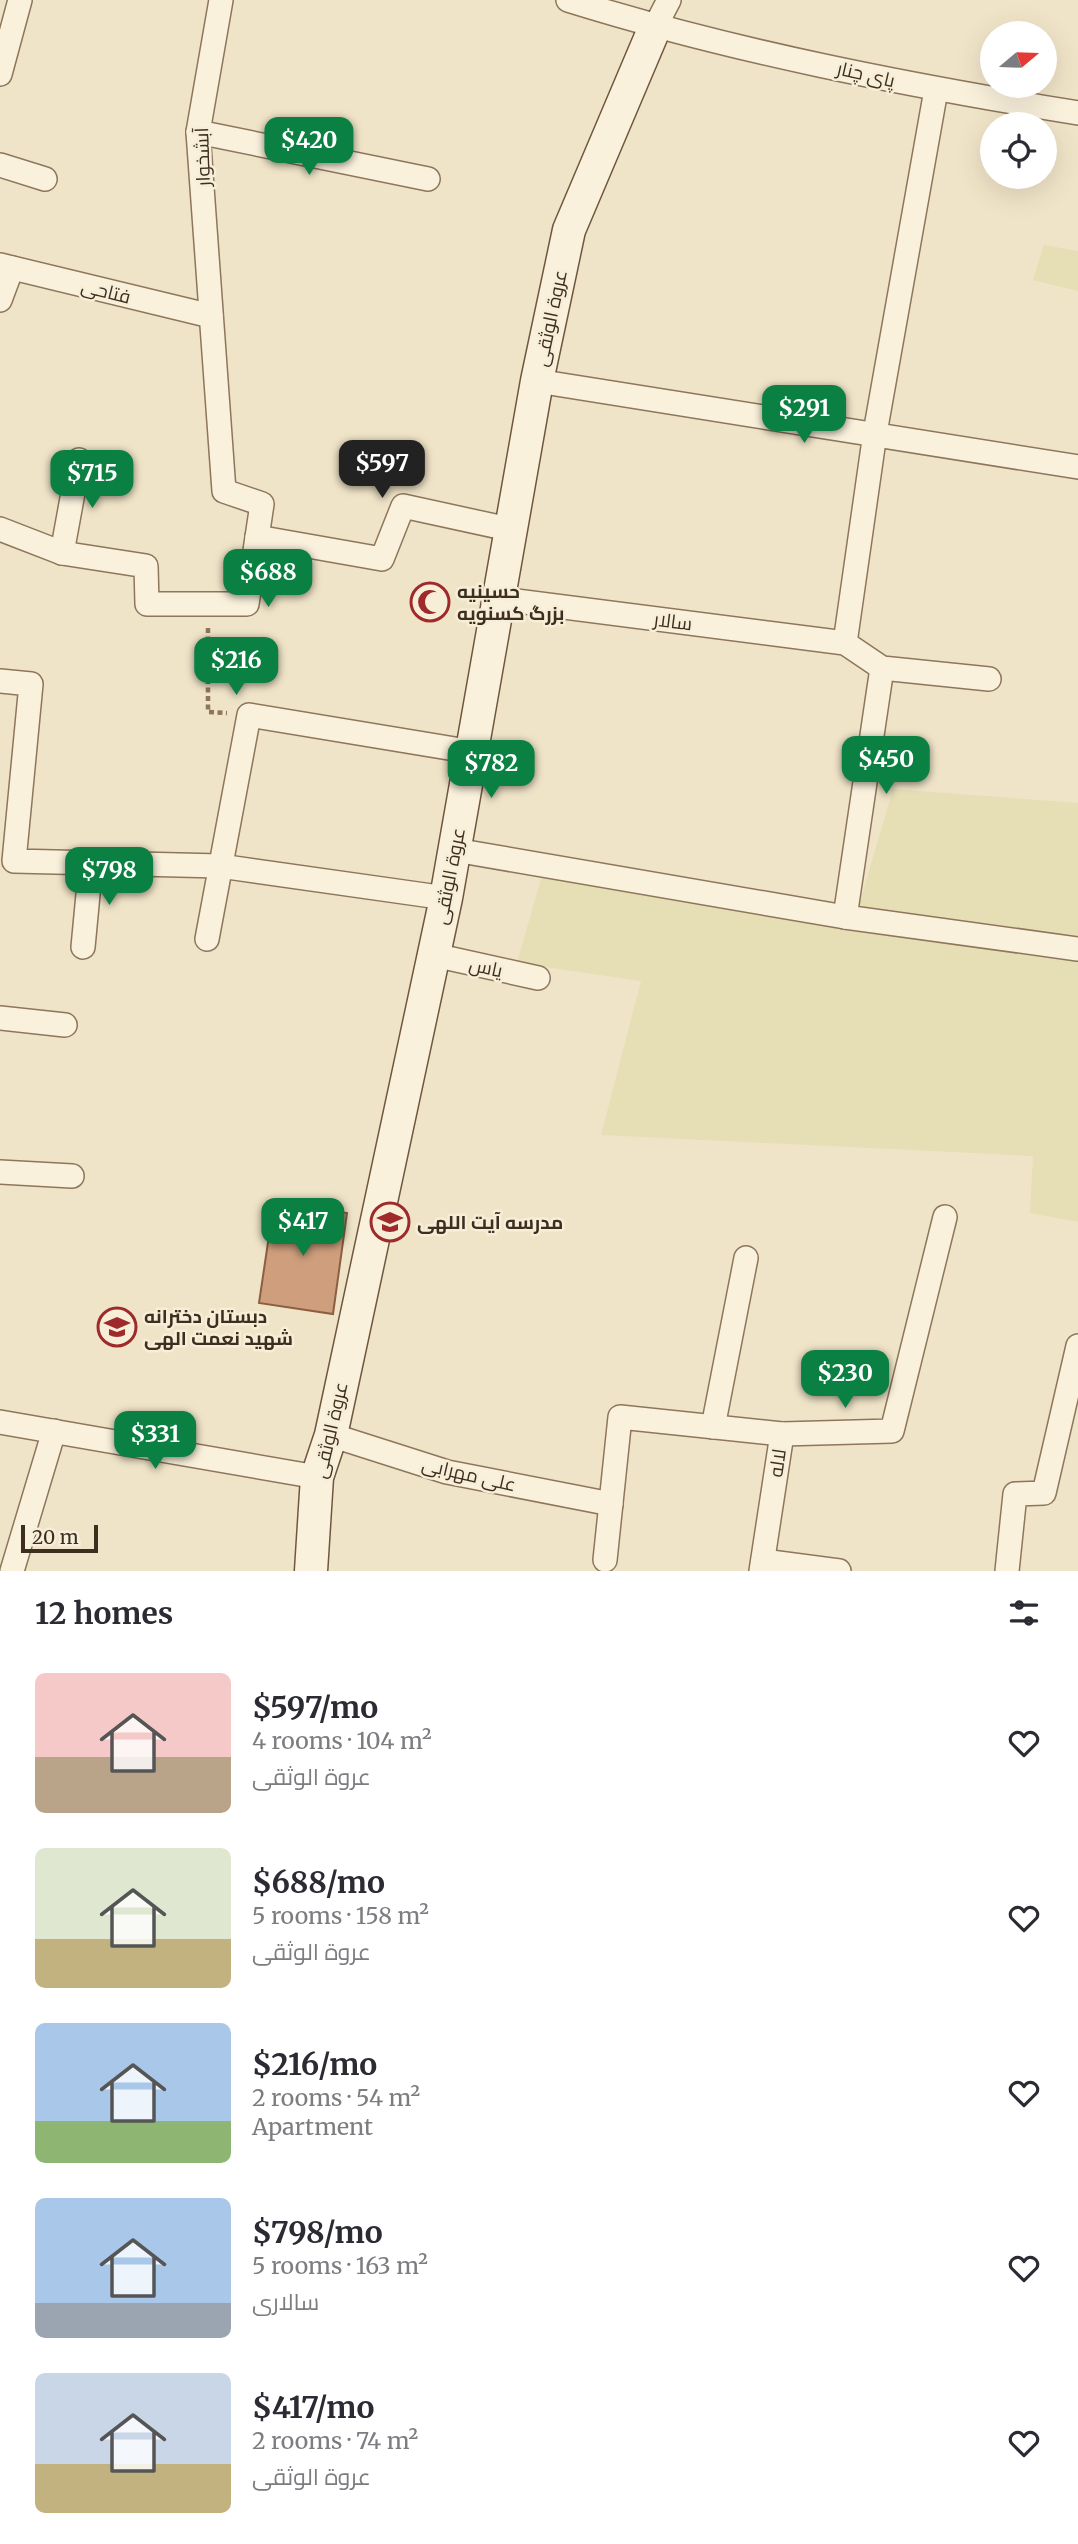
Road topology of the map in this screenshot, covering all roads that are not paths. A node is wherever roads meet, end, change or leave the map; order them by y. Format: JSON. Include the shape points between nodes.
{"nodes":[{"id":1,"x":20,"y":0,"type":"edge"},
{"id":2,"x":221,"y":0,"type":"edge"},
{"id":3,"x":568,"y":0,"type":"edge"},
{"id":4,"x":662,"y":13,"type":"edge"},
{"id":5,"x":0,"y":74,"type":"edge"},
{"id":6,"x":936,"y":90,"type":"junction"},
{"id":7,"x":1078,"y":113,"type":"edge"},
{"id":8,"x":198,"y":132,"type":"junction"},
{"id":9,"x":0,"y":165,"type":"edge"},
{"id":10,"x":45,"y":179,"type":"dead end"},
{"id":11,"x":428,"y":179,"type":"dead end"},
{"id":12,"x":6,"y":266,"type":"edge"},
{"id":13,"x":0,"y":300,"type":"edge"},
{"id":14,"x":211,"y":316,"type":"junction"},
{"id":15,"x":537,"y":381,"type":"junction"},
{"id":16,"x":874,"y":433,"type":"junction"},
{"id":17,"x":79,"y":460,"type":"dead end"},
{"id":18,"x":1078,"y":467,"type":"edge"},
{"id":19,"x":0,"y":530,"type":"edge"},
{"id":20,"x":513,"y":530,"type":"junction"},
{"id":21,"x":257,"y":537,"type":"junction"},
{"id":22,"x":62,"y":553,"type":"junction"},
{"id":23,"x":501,"y":599,"type":"junction"},
{"id":24,"x":845,"y":643,"type":"junction"},
{"id":25,"x":882,"y":668,"type":"junction"},
{"id":26,"x":989,"y":679,"type":"dead end"},
{"id":27,"x":0,"y":681,"type":"edge"},
{"id":28,"x":472,"y":752,"type":"junction"},
{"id":29,"x":455,"y":850,"type":"junction"},
{"id":30,"x":7,"y":861,"type":"edge"},
{"id":31,"x":91,"y":863,"type":"junction"},
{"id":32,"x":220,"y":866,"type":"junction"},
{"id":33,"x":446,"y":898,"type":"junction"},
{"id":34,"x":845,"y":917,"type":"junction"},
{"id":35,"x":207,"y":939,"type":"dead end"},
{"id":36,"x":83,"y":947,"type":"dead end"},
{"id":37,"x":1078,"y":949,"type":"edge"},
{"id":38,"x":434,"y":956,"type":"junction"},
{"id":39,"x":538,"y":978,"type":"dead end"},
{"id":40,"x":0,"y":1018,"type":"edge"},
{"id":41,"x":65,"y":1025,"type":"dead end"},
{"id":42,"x":0,"y":1172,"type":"edge"},
{"id":43,"x":72,"y":1176,"type":"dead end"},
{"id":44,"x":945,"y":1217,"type":"dead end"},
{"id":45,"x":746,"y":1258,"type":"dead end"},
{"id":46,"x":1078,"y":1346,"type":"edge"},
{"id":47,"x":0,"y":1422,"type":"edge"},
{"id":48,"x":713,"y":1427,"type":"junction"},
{"id":49,"x":54,"y":1432,"type":"junction"},
{"id":50,"x":782,"y":1433,"type":"junction"},
{"id":51,"x":331,"y":1435,"type":"junction"},
{"id":52,"x":317,"y":1477,"type":"junction"},
{"id":53,"x":611,"y":1504,"type":"junction"},
{"id":54,"x":605,"y":1560,"type":"dead end"},
{"id":55,"x":762,"y":1566,"type":"edge"},
{"id":56,"x":12,"y":1571,"type":"edge"},
{"id":57,"x":311,"y":1571,"type":"edge"},
{"id":58,"x":839,"y":1571,"type":"edge"},
{"id":59,"x":1007,"y":1571,"type":"edge"}],
"edges":[{"from":1,"to":5,"type":"street"},
{"from":2,"to":8,"type":"street","name":"آبشخوار"},
{"from":3,"to":4,"type":"street","name":"پای چنار"},
{"from":4,"to":6,"type":"street","name":"پای چنار"},
{"from":4,"to":15,"type":"street","name":"عروة الوثقی","via":[[569,230]]},
{"from":6,"to":7,"type":"street","name":"پای چنار"},
{"from":6,"to":16,"type":"street"},
{"from":8,"to":11,"type":"street"},
{"from":8,"to":14,"type":"street","name":"آبشخوار"},
{"from":9,"to":10,"type":"street"},
{"from":12,"to":13,"type":"street"},
{"from":12,"to":14,"type":"street","name":"فتاحی"},
{"from":14,"to":21,"type":"street","name":"آبشخوار","via":[[224,491],[262,504]]},
{"from":15,"to":16,"type":"street"},
{"from":15,"to":20,"type":"street","name":"عروة الوثقی"},
{"from":16,"to":18,"type":"street"},
{"from":16,"to":24,"type":"street"},
{"from":17,"to":22,"type":"street"},
{"from":19,"to":22,"type":"street"},
{"from":20,"to":21,"type":"street","via":[[403,506],[382,559]]},
{"from":20,"to":23,"type":"street","name":"عروة الوثقی"},
{"from":21,"to":22,"type":"street","via":[[247,604],[147,604],[146,566]]},
{"from":23,"to":24,"type":"street","name":"سالار"},
{"from":23,"to":28,"type":"street","name":"عروة الوثقی"},
{"from":24,"to":25,"type":"street"},
{"from":25,"to":26,"type":"street"},
{"from":25,"to":34,"type":"street"},
{"from":27,"to":30,"type":"street","via":[[31,684]]},
{"from":28,"to":29,"type":"street","name":"عروة الوثقی"},
{"from":28,"to":32,"type":"street","via":[[249,715]]},
{"from":29,"to":33,"type":"street","name":"عروة الوثقی"},
{"from":29,"to":34,"type":"street"},
{"from":30,"to":31,"type":"street"},
{"from":31,"to":32,"type":"street"},
{"from":31,"to":36,"type":"street"},
{"from":32,"to":33,"type":"street"},
{"from":32,"to":35,"type":"street"},
{"from":33,"to":38,"type":"street","name":"عروة الوثقی"},
{"from":34,"to":37,"type":"street"},
{"from":38,"to":39,"type":"street","name":"یاس"},
{"from":38,"to":51,"type":"street","name":"عروة الوثقی"},
{"from":40,"to":41,"type":"street"},
{"from":42,"to":43,"type":"street"},
{"from":44,"to":50,"type":"street","name":"لاله","via":[[892,1431]]},
{"from":45,"to":48,"type":"street"},
{"from":46,"to":59,"type":"street","via":[[1044,1493],[1015,1494]]},
{"from":47,"to":49,"type":"street"},
{"from":48,"to":50,"type":"street"},
{"from":48,"to":53,"type":"street","via":[[620,1417]]},
{"from":49,"to":52,"type":"street"},
{"from":49,"to":56,"type":"street"},
{"from":50,"to":55,"type":"street","name":"لاله"},
{"from":51,"to":52,"type":"street","name":"عروة الوثقی"},
{"from":51,"to":53,"type":"street","name":"علی مهرابی","via":[[447,1472]]},
{"from":52,"to":57,"type":"street","name":"عروة الوثقی"},
{"from":53,"to":54,"type":"street"},
{"from":55,"to":58,"type":"street"}]}
